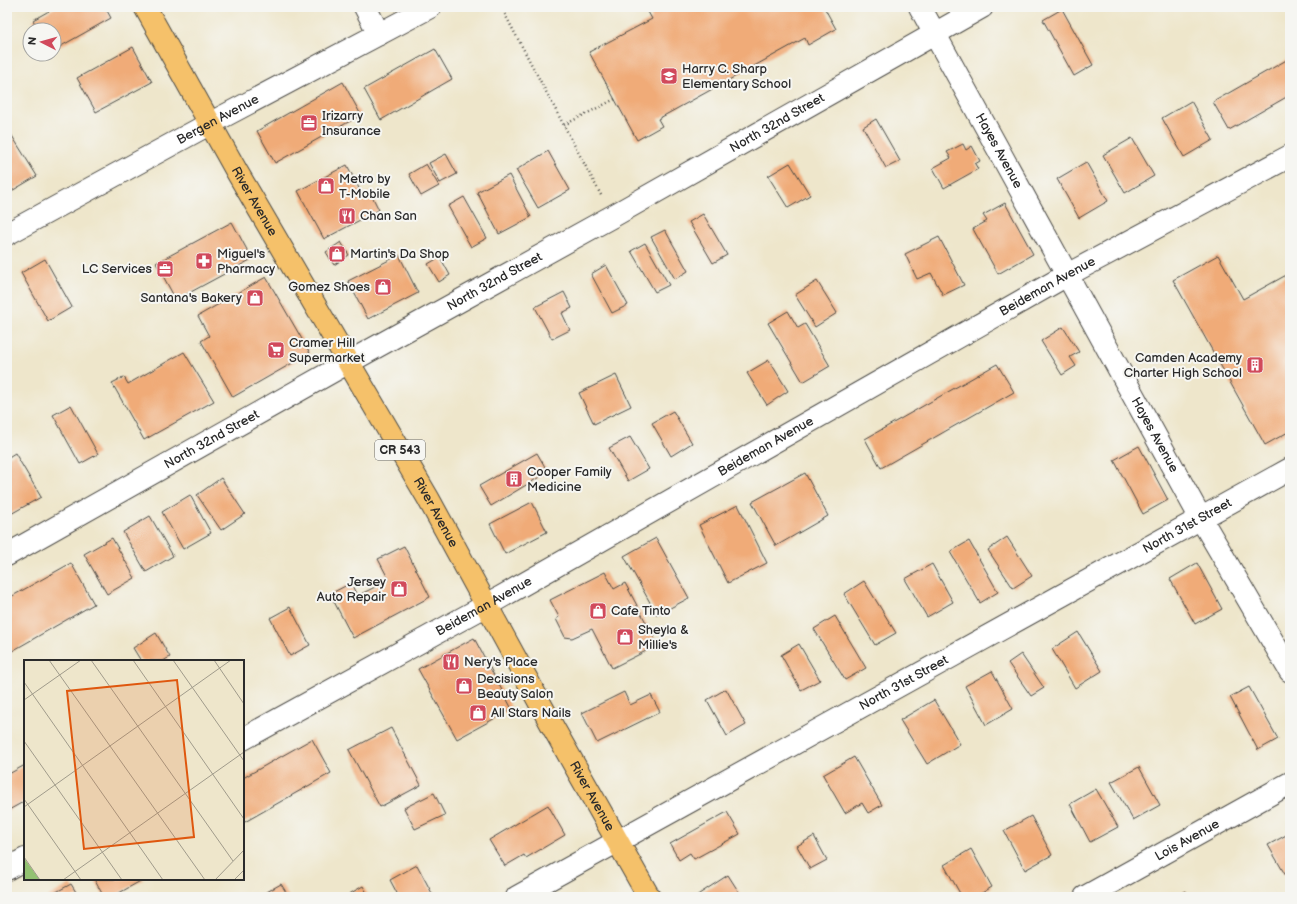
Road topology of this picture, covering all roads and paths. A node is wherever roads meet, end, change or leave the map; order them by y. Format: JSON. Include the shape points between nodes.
{"nodes":[{"id":1,"x":145,"y":7,"type":"edge"},
{"id":2,"x":365,"y":7,"type":"edge"},
{"id":3,"x":430,"y":7,"type":"edge"},
{"id":4,"x":501,"y":7,"type":"edge"},
{"id":5,"x":920,"y":7,"type":"edge"},
{"id":6,"x":982,"y":7,"type":"edge"},
{"id":7,"x":934,"y":33,"type":"junction"},
{"id":8,"x":379,"y":34,"type":"junction"},
{"id":9,"x":615,"y":99,"type":"dead end"},
{"id":10,"x":209,"y":124,"type":"junction"},
{"id":11,"x":564,"y":125,"type":"junction"},
{"id":12,"x":1290,"y":156,"type":"edge"},
{"id":13,"x":613,"y":216,"type":"junction"},
{"id":14,"x":7,"y":234,"type":"edge"},
{"id":15,"x":1067,"y":275,"type":"junction"},
{"id":16,"x":349,"y":362,"type":"junction"},
{"id":17,"x":1290,"y":469,"type":"edge"},
{"id":18,"x":1200,"y":517,"type":"junction"},
{"id":19,"x":7,"y":555,"type":"edge"},
{"id":20,"x":487,"y":605,"type":"junction"},
{"id":21,"x":1290,"y":671,"type":"edge"},
{"id":22,"x":244,"y":738,"type":"edge"},
{"id":23,"x":1290,"y":783,"type":"edge"},
{"id":24,"x":618,"y":840,"type":"junction"},
{"id":25,"x":24,"y":860,"type":"edge"},
{"id":26,"x":7,"y":869,"type":"edge"},
{"id":27,"x":517,"y":897,"type":"edge"},
{"id":28,"x":649,"y":897,"type":"edge"},
{"id":29,"x":1086,"y":897,"type":"edge"}],
"edges":[{"from":1,"to":10,"type":"main road","name":"River Avenue","number":"CR 543"},
{"from":2,"to":8,"type":"street"},
{"from":3,"to":8,"type":"street","name":"Bergen Avenue"},
{"from":4,"to":11,"type":"path"},
{"from":5,"to":7,"type":"street","name":"Hayes Avenue"},
{"from":6,"to":7,"type":"street","name":"North 32nd Street"},
{"from":7,"to":13,"type":"street","name":"North 32nd Street"},
{"from":7,"to":15,"type":"street","name":"Hayes Avenue"},
{"from":8,"to":10,"type":"street","name":"Bergen Avenue"},
{"from":9,"to":11,"type":"path"},
{"from":10,"to":14,"type":"street","name":"Bergen Avenue"},
{"from":10,"to":16,"type":"main road","name":"River Avenue","number":"CR 543"},
{"from":11,"to":13,"type":"path"},
{"from":12,"to":15,"type":"street","name":"Beideman Avenue"},
{"from":13,"to":16,"type":"street","name":"North 32nd Street"},
{"from":15,"to":18,"type":"street","name":"Hayes Avenue"},
{"from":15,"to":20,"type":"street","name":"Beideman Avenue"},
{"from":16,"to":19,"type":"street","name":"North 32nd Street"},
{"from":16,"to":20,"type":"main road","name":"River Avenue","number":"CR 543"},
{"from":17,"to":18,"type":"street","name":"North 31st Street"},
{"from":18,"to":21,"type":"street","name":"Hayes Avenue"},
{"from":18,"to":24,"type":"street","name":"North 31st Street"},
{"from":20,"to":22,"type":"street","name":"Beideman Avenue"},
{"from":20,"to":24,"type":"main road","name":"River Avenue","number":"CR 543"},
{"from":23,"to":29,"type":"street","name":"Lois Avenue"},
{"from":24,"to":27,"type":"street","name":"North 31st Street"},
{"from":24,"to":28,"type":"main road","name":"River Avenue","number":"CR 543"},
{"from":25,"to":26,"type":"street"}]}
